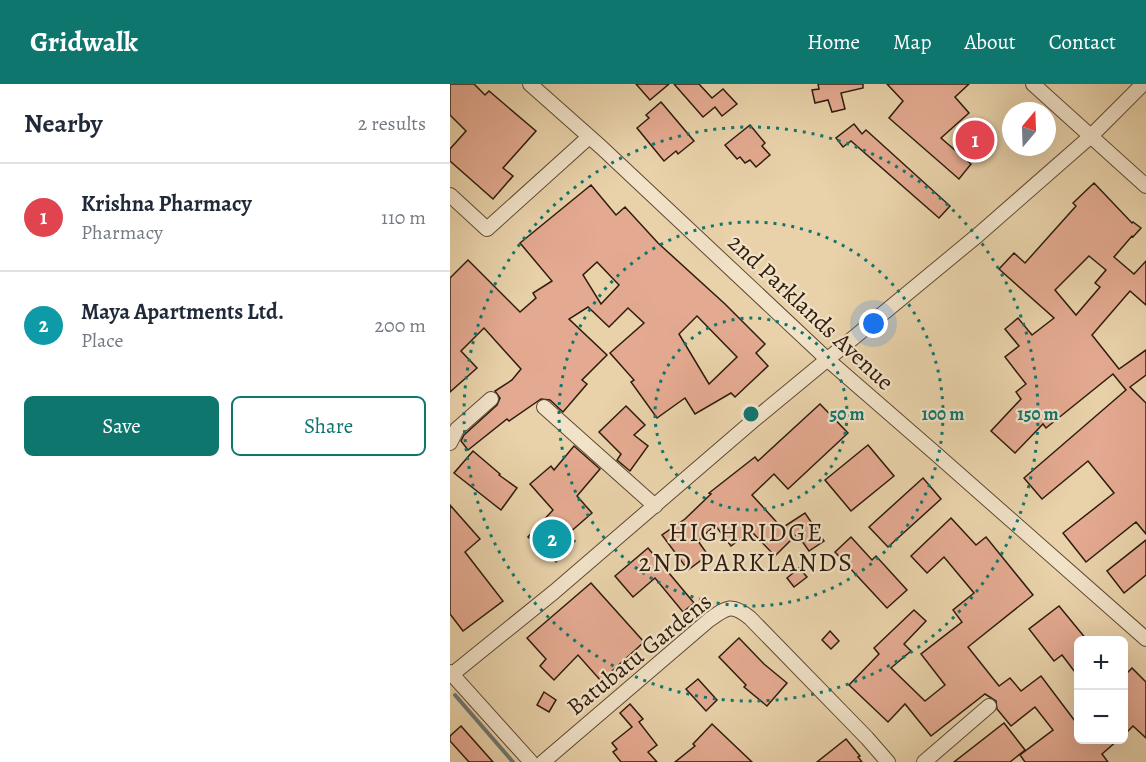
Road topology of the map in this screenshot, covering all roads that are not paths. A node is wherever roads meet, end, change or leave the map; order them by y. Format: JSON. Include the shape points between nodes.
{"nodes":[{"id":1,"x":530,"y":84,"type":"edge"},
{"id":2,"x":1033,"y":84,"type":"edge"},
{"id":3,"x":1143,"y":84,"type":"edge"},
{"id":4,"x":1091,"y":136,"type":"junction"},
{"id":5,"x":590,"y":137,"type":"junction"},
{"id":6,"x":1146,"y":186,"type":"edge"},
{"id":7,"x":450,"y":195,"type":"edge"},
{"id":8,"x":828,"y":360,"type":"junction"},
{"id":9,"x":491,"y":399,"type":"dead end"},
{"id":10,"x":544,"y":407,"type":"dead end"},
{"id":11,"x":450,"y":443,"type":"edge"},
{"id":12,"x":655,"y":506,"type":"junction"},
{"id":13,"x":1146,"y":639,"type":"edge"},
{"id":14,"x":451,"y":674,"type":"edge"},
{"id":15,"x":989,"y":706,"type":"dead end"},
{"id":16,"x":531,"y":762,"type":"edge"},
{"id":17,"x":543,"y":762,"type":"edge"},
{"id":18,"x":888,"y":762,"type":"edge"},
{"id":19,"x":924,"y":762,"type":"edge"}],
"edges":[{"from":1,"to":5,"type":"street","name":"2nd Parklands Avenue"},
{"from":2,"to":4,"type":"street"},
{"from":3,"to":4,"type":"street"},
{"from":4,"to":6,"type":"street"},
{"from":4,"to":8,"type":"street"},
{"from":5,"to":7,"type":"street","via":[[487,229]]},
{"from":5,"to":8,"type":"street","name":"2nd Parklands Avenue"},
{"from":8,"to":12,"type":"street"},
{"from":8,"to":13,"type":"street","name":"2nd Parklands Avenue"},
{"from":9,"to":11,"type":"street","via":[[457,429]]},
{"from":10,"to":12,"type":"street"},
{"from":12,"to":14,"type":"street"},
{"from":14,"to":16,"type":"street"},
{"from":15,"to":19,"type":"street"},
{"from":17,"to":18,"type":"street","name":"Batubatu Gardens","via":[[709,620],[733,608],[750,618]]}]}
